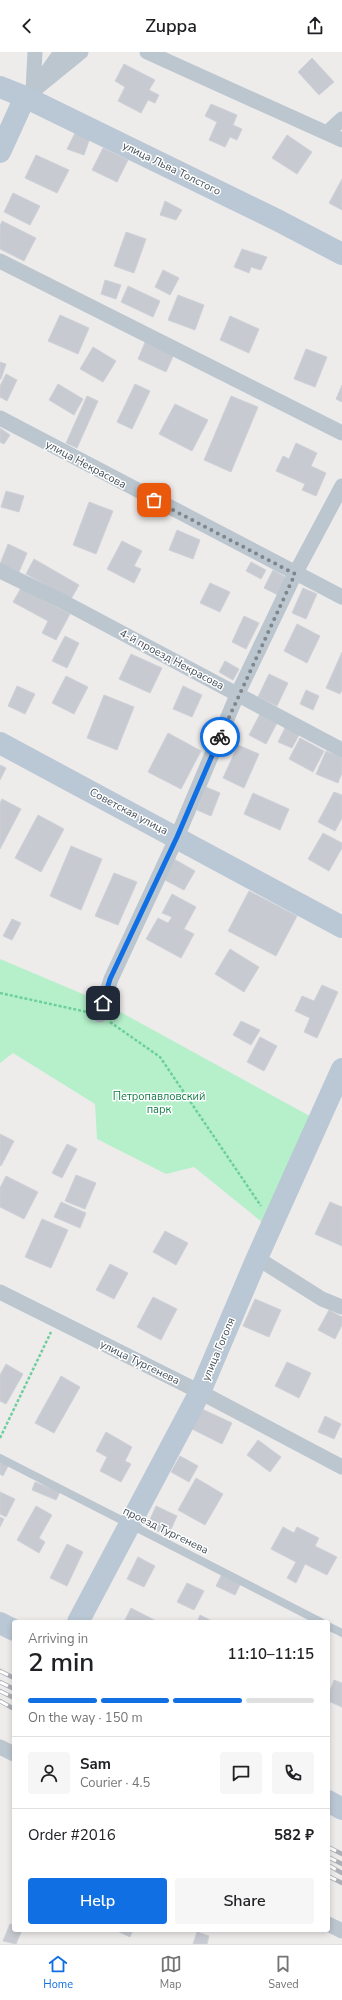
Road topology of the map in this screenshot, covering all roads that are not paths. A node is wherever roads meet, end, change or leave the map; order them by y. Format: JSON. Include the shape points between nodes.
{"nodes":[{"id":1,"x":35,"y":52,"type":"edge"},
{"id":2,"x":61,"y":52,"type":"edge"},
{"id":3,"x":81,"y":52,"type":"edge"},
{"id":4,"x":147,"y":52,"type":"edge"},
{"id":5,"x":0,"y":87,"type":"edge"},
{"id":6,"x":29,"y":94,"type":"junction"},
{"id":7,"x":342,"y":119,"type":"edge"},
{"id":8,"x":327,"y":133,"type":"junction"},
{"id":9,"x":342,"y":140,"type":"edge"},
{"id":10,"x":0,"y":152,"type":"edge"},
{"id":11,"x":342,"y":254,"type":"edge"},
{"id":12,"x":0,"y":261,"type":"edge"},
{"id":13,"x":0,"y":418,"type":"edge"},
{"id":14,"x":342,"y":433,"type":"edge"},
{"id":15,"x":342,"y":486,"type":"edge"},
{"id":16,"x":0,"y":571,"type":"edge"},
{"id":17,"x":295,"y":574,"type":"junction"},
{"id":18,"x":342,"y":597,"type":"edge"},
{"id":19,"x":238,"y":694,"type":"junction"},
{"id":20,"x":0,"y":742,"type":"edge"},
{"id":21,"x":342,"y":750,"type":"edge"},
{"id":22,"x":177,"y":837,"type":"junction"},
{"id":23,"x":342,"y":927,"type":"edge"},
{"id":24,"x":100,"y":1015,"type":"road end"},
{"id":25,"x":342,"y":1069,"type":"edge"},
{"id":26,"x":257,"y":1258,"type":"junction"},
{"id":27,"x":0,"y":1292,"type":"edge"},
{"id":28,"x":342,"y":1307,"type":"edge"},
{"id":29,"x":200,"y":1392,"type":"junction"},
{"id":30,"x":0,"y":1458,"type":"edge"},
{"id":31,"x":342,"y":1466,"type":"edge"},
{"id":32,"x":130,"y":1525,"type":"junction"},
{"id":33,"x":79,"y":1620,"type":"edge"},
{"id":34,"x":317,"y":1620,"type":"edge"},
{"id":35,"x":0,"y":1623,"type":"edge"},
{"id":36,"x":330,"y":1627,"type":"edge"},
{"id":37,"x":12,"y":1629,"type":"edge"},
{"id":38,"x":342,"y":1633,"type":"edge"},
{"id":39,"x":0,"y":1747,"type":"edge"},
{"id":40,"x":12,"y":1753,"type":"edge"},
{"id":41,"x":330,"y":1802,"type":"edge"},
{"id":42,"x":342,"y":1809,"type":"edge"},
{"id":43,"x":330,"y":1925,"type":"edge"},
{"id":44,"x":342,"y":1931,"type":"edge"}],
"edges":[{"from":1,"to":6,"type":"street"},
{"from":2,"to":6,"type":"street"},
{"from":3,"to":6,"type":"street"},
{"from":4,"to":8,"type":"street"},
{"from":5,"to":6,"type":"street","name":"улица Льва Толстого"},
{"from":6,"to":10,"type":"street"},
{"from":6,"to":11,"type":"street","name":"улица Льва Толстого"},
{"from":7,"to":8,"type":"street"},
{"from":8,"to":9,"type":"street"},
{"from":12,"to":14,"type":"street"},
{"from":13,"to":17,"type":"street","name":"улица Некрасова"},
{"from":15,"to":17,"type":"street"},
{"from":16,"to":19,"type":"street","name":"4-й проезд Некрасова"},
{"from":17,"to":18,"type":"street","name":"улица Некрасова"},
{"from":17,"to":19,"type":"street"},
{"from":19,"to":21,"type":"street","name":"4-й проезд Некрасова"},
{"from":19,"to":22,"type":"street"},
{"from":20,"to":22,"type":"street","name":"Советская улица"},
{"from":22,"to":23,"type":"street","name":"Советская улица"},
{"from":22,"to":24,"type":"street","via":[[110,979]]},
{"from":25,"to":26,"type":"street","name":"улица Гоголя"},
{"from":26,"to":28,"type":"street","via":[[322,1299]]},
{"from":26,"to":29,"type":"street","name":"улица Гоголя"},
{"from":27,"to":29,"type":"street","name":"улица Тургенева"},
{"from":29,"to":31,"type":"street","name":"улица Тургенева"},
{"from":29,"to":32,"type":"street","name":"улица Гоголя"},
{"from":30,"to":32,"type":"lane","name":"проезд Тургенева"},
{"from":32,"to":33,"type":"street","name":"улица Гоголя"},
{"from":32,"to":34,"type":"lane","name":"проезд Тургенева"},
{"from":35,"to":37,"type":"street"},
{"from":36,"to":38,"type":"lane"},
{"from":39,"to":40,"type":"street"},
{"from":41,"to":42,"type":"street"},
{"from":43,"to":44,"type":"street"}]}
